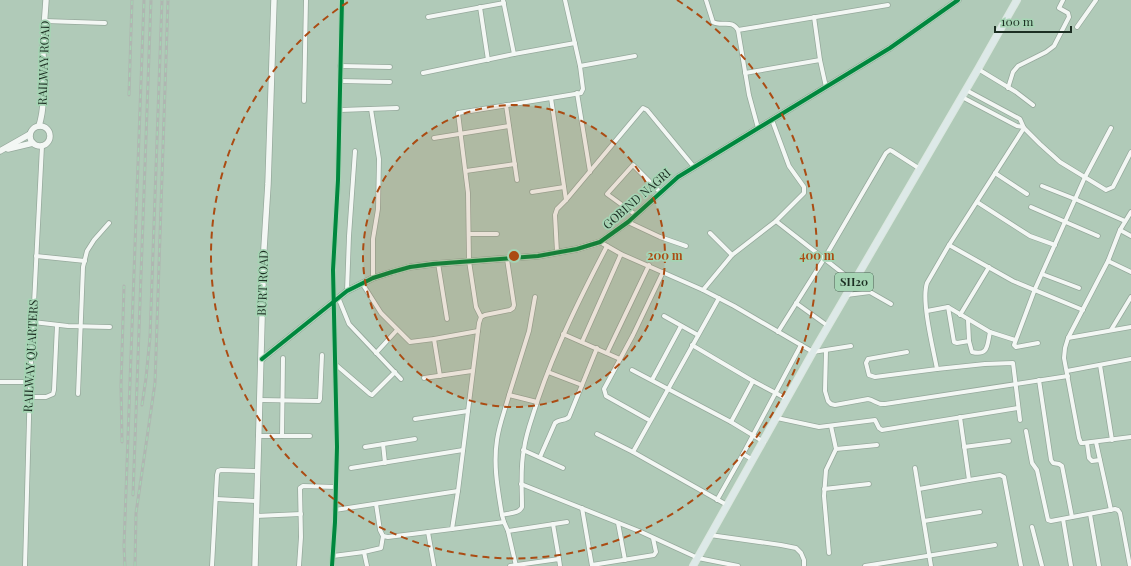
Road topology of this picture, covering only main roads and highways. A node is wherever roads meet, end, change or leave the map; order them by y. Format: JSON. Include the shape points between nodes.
{"nodes":[{"id":1,"x":1017,"y":0,"type":"edge"},
{"id":2,"x":693,"y":566,"type":"edge"}],
"edges":[{"from":1,"to":2,"type":"main road","number":"SH20","via":[[813,352]]}]}
